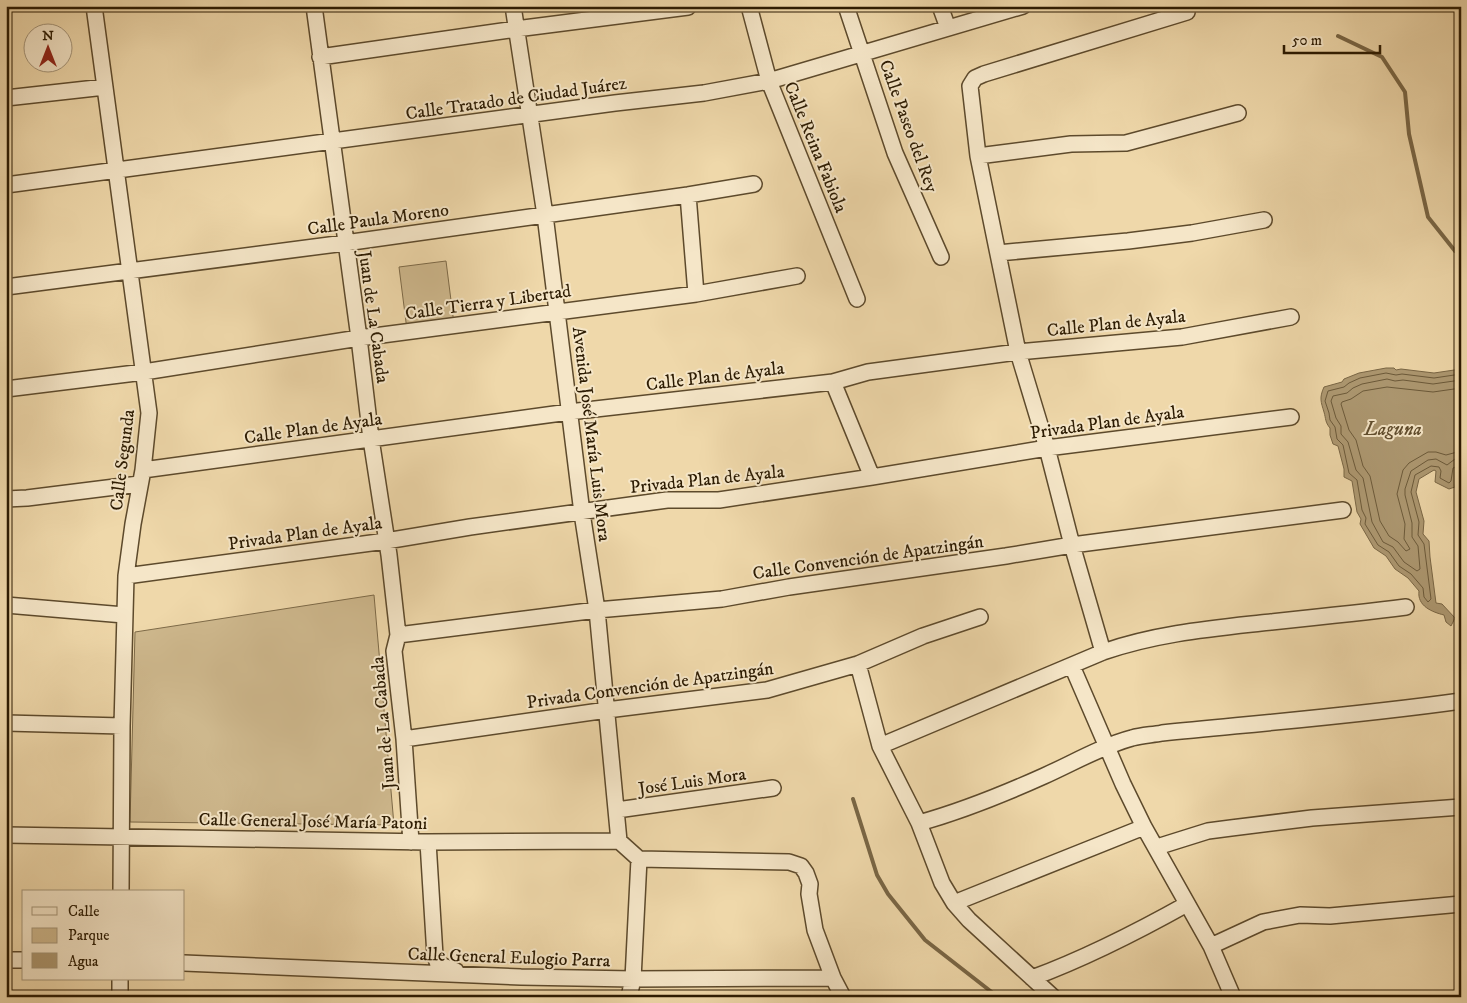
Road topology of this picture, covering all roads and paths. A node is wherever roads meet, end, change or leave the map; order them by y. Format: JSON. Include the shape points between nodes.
{"nodes":[{"id":1,"x":94,"y":6,"type":"edge"},
{"id":2,"x":314,"y":6,"type":"edge"},
{"id":3,"x":513,"y":6,"type":"edge"},
{"id":4,"x":749,"y":6,"type":"edge"},
{"id":5,"x":846,"y":6,"type":"edge"},
{"id":6,"x":940,"y":6,"type":"edge"},
{"id":7,"x":1023,"y":6,"type":"edge"},
{"id":8,"x":688,"y":7,"type":"edge"},
{"id":9,"x":1187,"y":12,"type":"dead end"},
{"id":10,"x":948,"y":28,"type":"junction"},
{"id":11,"x":516,"y":29,"type":"junction"},
{"id":12,"x":862,"y":54,"type":"junction"},
{"id":13,"x":320,"y":57,"type":"junction"},
{"id":14,"x":770,"y":81,"type":"junction"},
{"id":15,"x":105,"y":87,"type":"junction"},
{"id":16,"x":6,"y":98,"type":"edge"},
{"id":17,"x":1238,"y":113,"type":"dead end"},
{"id":18,"x":530,"y":114,"type":"junction"},
{"id":19,"x":332,"y":141,"type":"junction"},
{"id":20,"x":978,"y":156,"type":"junction"},
{"id":21,"x":116,"y":170,"type":"junction"},
{"id":22,"x":754,"y":184,"type":"dead end"},
{"id":23,"x":6,"y":185,"type":"edge"},
{"id":24,"x":688,"y":195,"type":"junction"},
{"id":25,"x":545,"y":215,"type":"junction"},
{"id":26,"x":1264,"y":220,"type":"dead end"},
{"id":27,"x":345,"y":243,"type":"junction"},
{"id":28,"x":998,"y":253,"type":"junction"},
{"id":29,"x":941,"y":257,"type":"dead end"},
{"id":30,"x":130,"y":272,"type":"junction"},
{"id":31,"x":797,"y":276,"type":"dead end"},
{"id":32,"x":6,"y":287,"type":"edge"},
{"id":33,"x":696,"y":294,"type":"junction"},
{"id":34,"x":857,"y":299,"type":"dead end"},
{"id":35,"x":557,"y":312,"type":"junction"},
{"id":36,"x":1290,"y":317,"type":"dead end"},
{"id":37,"x":359,"y":338,"type":"junction"},
{"id":38,"x":1018,"y":352,"type":"junction"},
{"id":39,"x":144,"y":372,"type":"junction"},
{"id":40,"x":834,"y":382,"type":"junction"},
{"id":41,"x":6,"y":389,"type":"edge"},
{"id":42,"x":570,"y":412,"type":"junction"},
{"id":43,"x":1291,"y":417,"type":"dead end"},
{"id":44,"x":371,"y":439,"type":"junction"},
{"id":45,"x":1047,"y":448,"type":"junction"},
{"id":46,"x":141,"y":477,"type":"junction"},
{"id":47,"x":872,"y":477,"type":"junction"},
{"id":48,"x":6,"y":499,"type":"edge"},
{"id":49,"x":1343,"y":510,"type":"dead end"},
{"id":50,"x":582,"y":513,"type":"junction"},
{"id":51,"x":386,"y":541,"type":"junction"},
{"id":52,"x":1072,"y":545,"type":"junction"},
{"id":53,"x":126,"y":576,"type":"junction"},
{"id":54,"x":6,"y":605,"type":"edge"},
{"id":55,"x":1406,"y":608,"type":"dead end"},
{"id":56,"x":597,"y":610,"type":"junction"},
{"id":57,"x":124,"y":615,"type":"junction"},
{"id":58,"x":980,"y":617,"type":"dead end"},
{"id":59,"x":398,"y":636,"type":"junction"},
{"id":60,"x":1103,"y":652,"type":"junction"},
{"id":61,"x":858,"y":664,"type":"junction"},
{"id":62,"x":1072,"y":666,"type":"junction"},
{"id":63,"x":1461,"y":701,"type":"edge"},
{"id":64,"x":607,"y":710,"type":"junction"},
{"id":65,"x":6,"y":723,"type":"edge"},
{"id":66,"x":122,"y":726,"type":"junction"},
{"id":67,"x":404,"y":739,"type":"junction"},
{"id":68,"x":880,"y":746,"type":"junction"},
{"id":69,"x":1107,"y":747,"type":"junction"},
{"id":70,"x":773,"y":788,"type":"dead end"},
{"id":71,"x":1461,"y":807,"type":"edge"},
{"id":72,"x":617,"y":810,"type":"junction"},
{"id":73,"x":919,"y":823,"type":"junction"},
{"id":74,"x":1144,"y":827,"type":"junction"},
{"id":75,"x":6,"y":835,"type":"edge"},
{"id":76,"x":122,"y":837,"type":"junction"},
{"id":77,"x":619,"y":841,"type":"junction"},
{"id":78,"x":411,"y":842,"type":"junction"},
{"id":79,"x":428,"y":842,"type":"junction"},
{"id":80,"x":1157,"y":847,"type":"junction"},
{"id":81,"x":639,"y":859,"type":"junction"},
{"id":82,"x":121,"y":890,"type":"edge"},
{"id":83,"x":954,"y":904,"type":"junction"},
{"id":84,"x":1187,"y":904,"type":"junction"},
{"id":85,"x":1461,"y":904,"type":"edge"},
{"id":86,"x":1211,"y":946,"type":"junction"},
{"id":87,"x":6,"y":960,"type":"edge"},
{"id":88,"x":22,"y":960,"type":"edge"},
{"id":89,"x":185,"y":964,"type":"edge"},
{"id":90,"x":467,"y":976,"type":"junction"},
{"id":91,"x":833,"y":978,"type":"junction"},
{"id":92,"x":1032,"y":978,"type":"junction"},
{"id":93,"x":633,"y":979,"type":"junction"},
{"id":94,"x":120,"y":980,"type":"edge"},
{"id":95,"x":1052,"y":996,"type":"edge"},
{"id":96,"x":1230,"y":996,"type":"edge"},
{"id":97,"x":120,"y":997,"type":"edge"},
{"id":98,"x":630,"y":997,"type":"edge"},
{"id":99,"x":843,"y":997,"type":"edge"}],
"edges":[{"from":1,"to":15,"type":"street","name":"Calle Segunda"},
{"from":2,"to":13,"type":"street","name":"Juan de La Cabada"},
{"from":3,"to":11,"type":"street","name":"Avenida José María Luis Mora"},
{"from":4,"to":14,"type":"street","name":"Calle Reina Fabiola"},
{"from":5,"to":12,"type":"street","name":"Calle Paseo del Rey"},
{"from":6,"to":10,"type":"street"},
{"from":7,"to":10,"type":"street","name":"Calle Tratado de Ciudad Juárez"},
{"from":8,"to":11,"type":"street"},
{"from":9,"to":20,"type":"street","via":[[976,78],[969,92]]},
{"from":10,"to":12,"type":"street","name":"Calle Tratado de Ciudad Juárez"},
{"from":11,"to":13,"type":"street"},
{"from":11,"to":18,"type":"street","name":"Avenida José María Luis Mora"},
{"from":12,"to":14,"type":"street","name":"Calle Tratado de Ciudad Juárez"},
{"from":12,"to":29,"type":"street","name":"Calle Paseo del Rey","via":[[895,153]]},
{"from":13,"to":19,"type":"street","name":"Juan de La Cabada"},
{"from":14,"to":18,"type":"street","name":"Calle Tratado de Ciudad Juárez","via":[[704,93]]},
{"from":14,"to":34,"type":"street","name":"Calle Reina Fabiola"},
{"from":15,"to":16,"type":"street"},
{"from":15,"to":21,"type":"street","name":"Calle Segunda"},
{"from":17,"to":20,"type":"street","via":[[1126,143],[1071,144]]},
{"from":18,"to":19,"type":"street","name":"Calle Tratado de Ciudad Juárez"},
{"from":18,"to":25,"type":"street","name":"Avenida José María Luis Mora"},
{"from":19,"to":21,"type":"street","name":"Calle Tratado de Ciudad Juárez"},
{"from":19,"to":27,"type":"street","name":"Juan de La Cabada"},
{"from":20,"to":28,"type":"street"},
{"from":21,"to":23,"type":"street","name":"Calle Tratado de Ciudad Juárez"},
{"from":21,"to":30,"type":"street","name":"Calle Segunda"},
{"from":22,"to":24,"type":"street","name":"Calle Paula Moreno"},
{"from":24,"to":25,"type":"street","name":"Calle Paula Moreno"},
{"from":24,"to":33,"type":"street"},
{"from":25,"to":27,"type":"street","name":"Calle Paula Moreno"},
{"from":25,"to":35,"type":"street","name":"Avenida José María Luis Mora"},
{"from":26,"to":28,"type":"street","via":[[1192,234]]},
{"from":27,"to":30,"type":"street","name":"Calle Paula Moreno"},
{"from":27,"to":37,"type":"street","name":"Juan de La Cabada"},
{"from":28,"to":38,"type":"street"},
{"from":30,"to":32,"type":"street","name":"Calle Paula Moreno"},
{"from":30,"to":39,"type":"street","name":"Calle Segunda"},
{"from":31,"to":33,"type":"street","name":"Calle Tierra y Libertad"},
{"from":33,"to":35,"type":"street","name":"Calle Tierra y Libertad"},
{"from":35,"to":37,"type":"street","name":"Calle Tierra y Libertad"},
{"from":35,"to":42,"type":"street","name":"Avenida José María Luis Mora"},
{"from":36,"to":38,"type":"street","name":"Calle Plan de Ayala","via":[[1182,337]]},
{"from":37,"to":39,"type":"street","name":"Calle Tierra y Libertad"},
{"from":37,"to":44,"type":"street","name":"Juan de La Cabada"},
{"from":38,"to":40,"type":"street","name":"Calle Plan de Ayala","via":[[868,372]]},
{"from":38,"to":45,"type":"street"},
{"from":39,"to":41,"type":"street","name":"Calle Tierra y Libertad"},
{"from":39,"to":46,"type":"street","name":"Calle Segunda","via":[[149,413]]},
{"from":40,"to":42,"type":"street","name":"Calle Plan de Ayala"},
{"from":40,"to":47,"type":"street"},
{"from":42,"to":44,"type":"street","name":"Calle Plan de Ayala"},
{"from":42,"to":50,"type":"street","name":"Avenida José María Luis Mora"},
{"from":43,"to":45,"type":"street","name":"Privada Plan de Ayala"},
{"from":44,"to":46,"type":"street","name":"Calle Plan de Ayala"},
{"from":44,"to":51,"type":"street","name":"Juan de La Cabada"},
{"from":45,"to":47,"type":"street","name":"Privada Plan de Ayala"},
{"from":45,"to":52,"type":"street"},
{"from":46,"to":48,"type":"street","name":"Calle Plan de Ayala"},
{"from":46,"to":53,"type":"street","name":"Calle Segunda"},
{"from":47,"to":50,"type":"street","name":"Privada Plan de Ayala","via":[[718,500],[667,500]]},
{"from":49,"to":52,"type":"street","name":"Calle Convención de Apatzingán"},
{"from":50,"to":51,"type":"street","name":"Privada Plan de Ayala"},
{"from":50,"to":56,"type":"street","name":"Avenida José María Luis Mora"},
{"from":51,"to":53,"type":"street","name":"Privada Plan de Ayala"},
{"from":51,"to":59,"type":"street","name":"Juan de La Cabada"},
{"from":52,"to":56,"type":"street","name":"Calle Convención de Apatzingán","via":[[789,586],[722,599]]},
{"from":52,"to":60,"type":"street"},
{"from":53,"to":57,"type":"street","name":"Calle Segunda"},
{"from":54,"to":57,"type":"street"},
{"from":55,"to":60,"type":"street","via":[[1157,636]]},
{"from":56,"to":59,"type":"street","name":"Calle Convención de Apatzingán"},
{"from":56,"to":64,"type":"street","name":"Avenida José María Luis Mora"},
{"from":57,"to":66,"type":"street","name":"Calle Segunda"},
{"from":58,"to":61,"type":"street","name":"Privada Convención de Apatzingán","via":[[923,636]]},
{"from":59,"to":67,"type":"street","name":"Juan de La Cabada","via":[[394,651]]},
{"from":60,"to":62,"type":"street"},
{"from":61,"to":64,"type":"street","name":"Privada Convención de Apatzingán","via":[[767,690]]},
{"from":61,"to":68,"type":"street"},
{"from":62,"to":68,"type":"street"},
{"from":62,"to":69,"type":"street"},
{"from":63,"to":69,"type":"street","via":[[1162,733],[1132,738]]},
{"from":64,"to":67,"type":"street","name":"Privada Convención de Apatzingán"},
{"from":64,"to":72,"type":"street","name":"Avenida José María Luis Mora"},
{"from":65,"to":66,"type":"street"},
{"from":66,"to":76,"type":"street","name":"Calle Segunda"},
{"from":67,"to":78,"type":"street","name":"Juan de La Cabada"},
{"from":68,"to":73,"type":"street"},
{"from":69,"to":73,"type":"street","via":[[988,799]]},
{"from":69,"to":74,"type":"street"},
{"from":70,"to":72,"type":"street","name":"José Luis Mora"},
{"from":71,"to":80,"type":"street","via":[[1312,818],[1208,831]]},
{"from":72,"to":77,"type":"street","name":"Avenida José María Luis Mora"},
{"from":73,"to":83,"type":"street","via":[[942,883]]},
{"from":74,"to":80,"type":"street"},
{"from":74,"to":83,"type":"street"},
{"from":75,"to":76,"type":"street","name":"Calle General José María Patoni"},
{"from":76,"to":78,"type":"street","name":"Calle General José María Patoni"},
{"from":76,"to":82,"type":"street","name":"Calle Segunda"},
{"from":77,"to":79,"type":"street","name":"Calle General José María Patoni"},
{"from":77,"to":81,"type":"street"},
{"from":78,"to":79,"type":"street","name":"Calle General José María Patoni"},
{"from":79,"to":90,"type":"street","via":[[432,924],[438,964]]},
{"from":80,"to":84,"type":"street"},
{"from":81,"to":91,"type":"street","via":[[789,862],[801,866],[810,884],[815,930]]},
{"from":81,"to":93,"type":"street"},
{"from":83,"to":92,"type":"street"},
{"from":84,"to":86,"type":"street"},
{"from":84,"to":92,"type":"street","via":[[1142,929]]},
{"from":85,"to":86,"type":"street","via":[[1330,916],[1300,915],[1263,922]]},
{"from":86,"to":96,"type":"street"},
{"from":87,"to":88,"type":"street"},
{"from":89,"to":90,"type":"street","name":"Calle General Eulogio Parra"},
{"from":90,"to":93,"type":"street","name":"Calle General Eulogio Parra"},
{"from":91,"to":93,"type":"street","name":"Calle General Eulogio Parra"},
{"from":91,"to":99,"type":"street"},
{"from":92,"to":95,"type":"street"},
{"from":93,"to":98,"type":"street"},
{"from":94,"to":97,"type":"street"}]}
